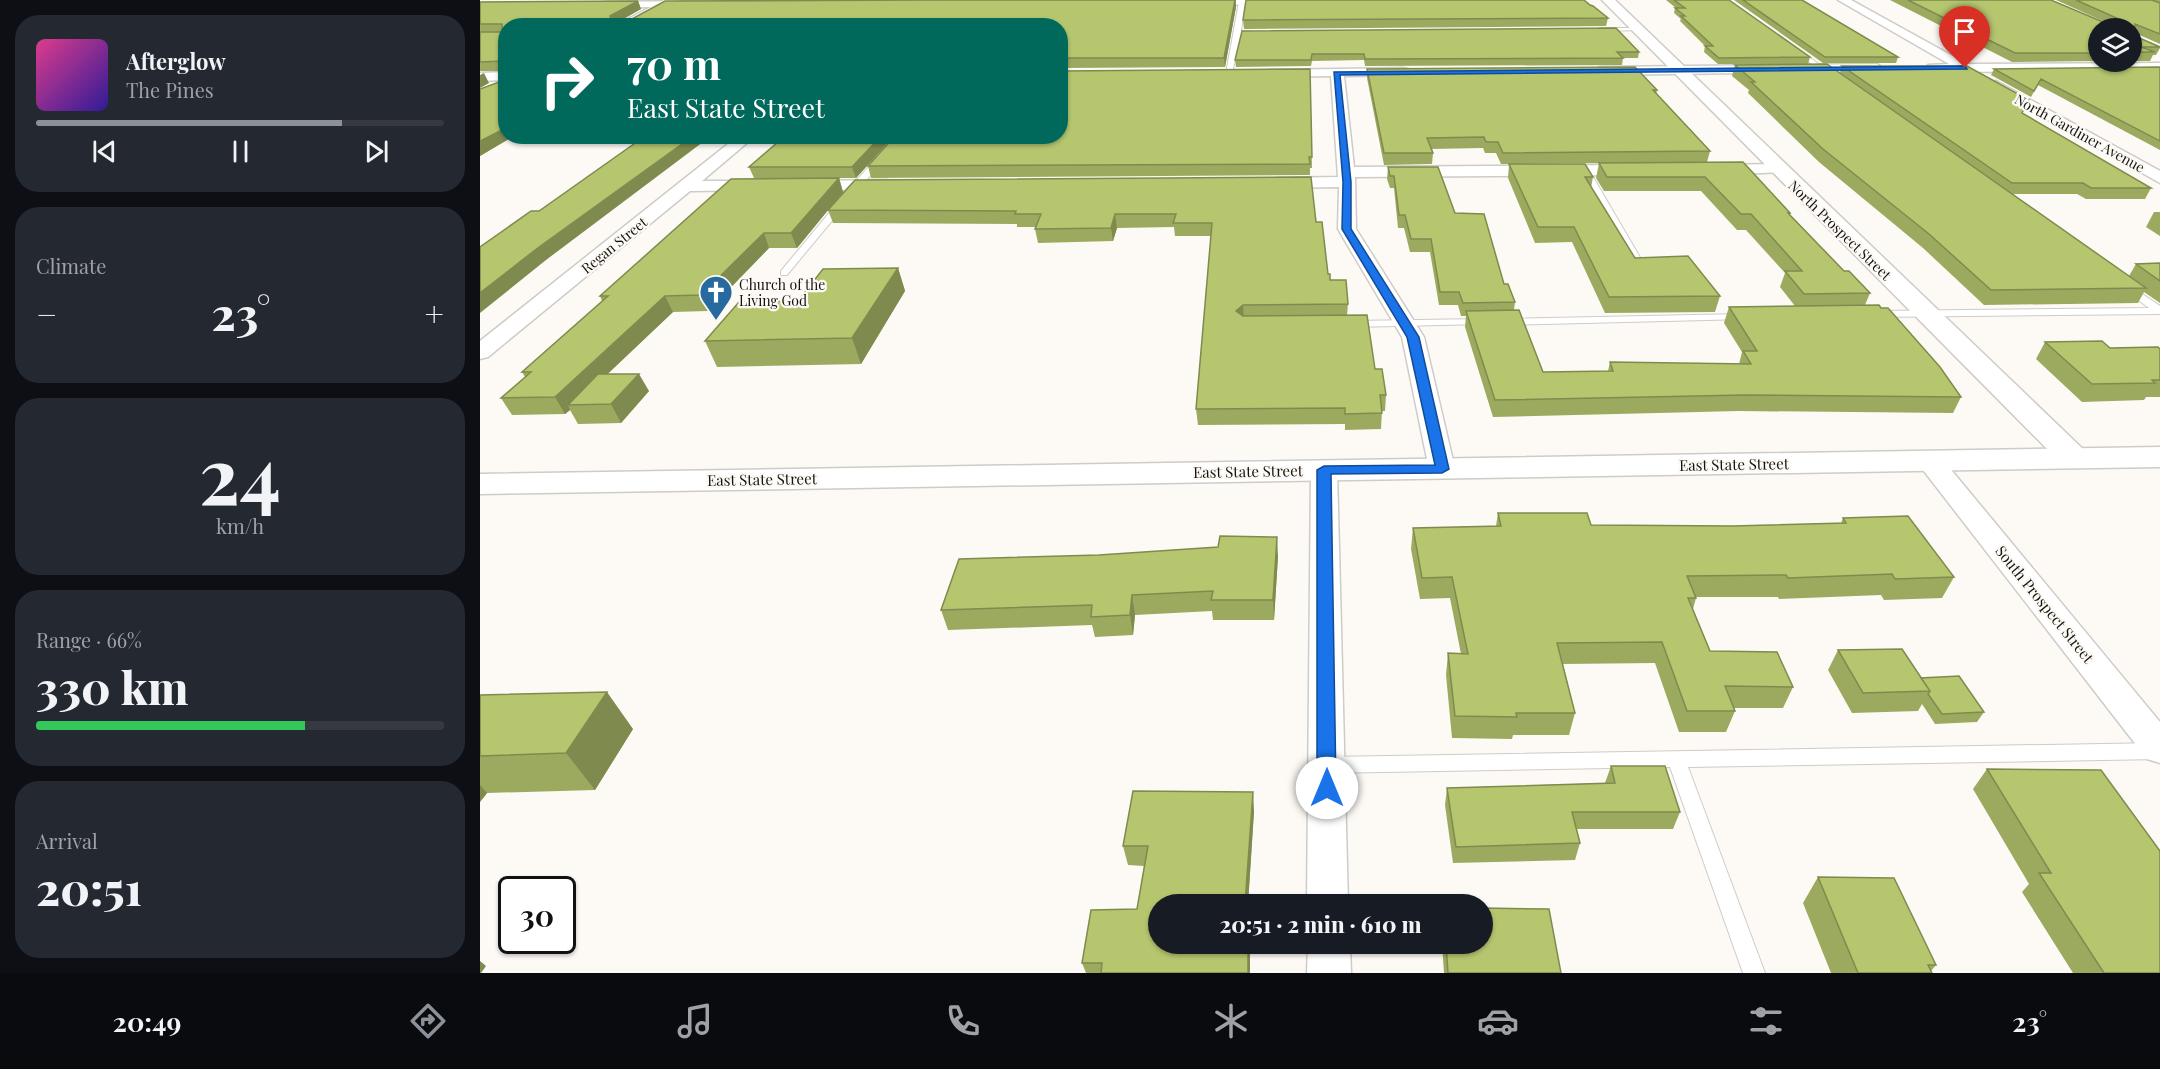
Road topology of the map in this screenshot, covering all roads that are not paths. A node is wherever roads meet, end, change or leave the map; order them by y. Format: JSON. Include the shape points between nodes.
{"nodes":[{"id":1,"x":1608,"y":0,"type":"edge"},
{"id":2,"x":1843,"y":0,"type":"edge"},
{"id":3,"x":1289,"y":1,"type":"edge"},
{"id":4,"x":669,"y":2,"type":"edge"},
{"id":5,"x":1183,"y":2,"type":"edge"},
{"id":6,"x":1242,"y":2,"type":"junction"},
{"id":7,"x":700,"y":4,"type":"edge"},
{"id":8,"x":596,"y":5,"type":"edge"},
{"id":9,"x":638,"y":18,"type":"edge"},
{"id":10,"x":1592,"y":30,"type":"edge"},
{"id":11,"x":1639,"y":30,"type":"junction"},
{"id":12,"x":1238,"y":33,"type":"junction"},
{"id":13,"x":1262,"y":33,"type":"edge"},
{"id":14,"x":1784,"y":41,"type":"edge"},
{"id":15,"x":2160,"y":67,"type":"edge"},
{"id":16,"x":1894,"y":68,"type":"edge"},
{"id":17,"x":1917,"y":68,"type":"edge"},
{"id":18,"x":1965,"y":68,"type":"junction"},
{"id":19,"x":1822,"y":69,"type":"junction"},
{"id":20,"x":1681,"y":70,"type":"junction"},
{"id":21,"x":1586,"y":71,"type":"edge"},
{"id":22,"x":1420,"y":72,"type":"edge"},
{"id":23,"x":1230,"y":73,"type":"edge"},
{"id":24,"x":1265,"y":73,"type":"edge"},
{"id":25,"x":1336,"y":73,"type":"junction"},
{"id":26,"x":498,"y":76,"type":"edge"},
{"id":27,"x":480,"y":77,"type":"edge"},
{"id":28,"x":1841,"y":83,"type":"edge"},
{"id":29,"x":498,"y":87,"type":"edge"},
{"id":30,"x":480,"y":95,"type":"edge"},
{"id":31,"x":738,"y":144,"type":"edge"},
{"id":32,"x":895,"y":144,"type":"edge"},
{"id":33,"x":1778,"y":169,"type":"junction"},
{"id":34,"x":1585,"y":170,"type":"junction"},
{"id":35,"x":1653,"y":170,"type":"edge"},
{"id":36,"x":1699,"y":170,"type":"edge"},
{"id":37,"x":1346,"y":177,"type":"junction"},
{"id":38,"x":2160,"y":178,"type":"edge"},
{"id":39,"x":1263,"y":183,"type":"edge"},
{"id":40,"x":857,"y":185,"type":"junction"},
{"id":41,"x":905,"y":185,"type":"edge"},
{"id":42,"x":687,"y":186,"type":"junction"},
{"id":43,"x":1640,"y":266,"type":"edge"},
{"id":44,"x":783,"y":273,"type":"dead end"},
{"id":45,"x":2121,"y":283,"type":"edge"},
{"id":46,"x":2160,"y":310,"type":"edge"},
{"id":47,"x":1926,"y":313,"type":"junction"},
{"id":48,"x":1867,"y":314,"type":"edge"},
{"id":49,"x":1761,"y":317,"type":"edge"},
{"id":50,"x":1337,"y":324,"type":"edge"},
{"id":51,"x":1407,"y":324,"type":"junction"},
{"id":52,"x":480,"y":352,"type":"edge"},
{"id":53,"x":2160,"y":457,"type":"edge"},
{"id":54,"x":2074,"y":458,"type":"junction"},
{"id":55,"x":1929,"y":460,"type":"junction"},
{"id":56,"x":1442,"y":469,"type":"junction"},
{"id":57,"x":1324,"y":470,"type":"junction"},
{"id":58,"x":481,"y":485,"type":"edge"},
{"id":59,"x":2160,"y":749,"type":"edge"},
{"id":60,"x":1677,"y":759,"type":"junction"},
{"id":61,"x":1327,"y":765,"type":"junction"},
{"id":62,"x":1328,"y":894,"type":"edge"},
{"id":63,"x":1329,"y":954,"type":"edge"},
{"id":64,"x":1329,"y":973,"type":"edge"},
{"id":65,"x":1754,"y":973,"type":"edge"}],
"edges":[{"from":1,"to":11,"type":"street","name":"North Prospect Street"},
{"from":2,"to":18,"type":"street","name":"North Gardiner Avenue"},
{"from":3,"to":6,"type":"street"},
{"from":4,"to":7,"type":"street"},
{"from":4,"to":8,"type":"street"},
{"from":4,"to":9,"type":"street"},
{"from":5,"to":6,"type":"street"},
{"from":6,"to":12,"type":"lane"},
{"from":10,"to":11,"type":"lane"},
{"from":11,"to":20,"type":"street","name":"North Prospect Street"},
{"from":12,"to":13,"type":"lane"},
{"from":12,"to":23,"type":"lane"},
{"from":14,"to":19,"type":"lane"},
{"from":15,"to":18,"type":"street"},
{"from":16,"to":19,"type":"street"},
{"from":17,"to":18,"type":"street"},
{"from":18,"to":38,"type":"street","name":"North Gardiner Avenue"},
{"from":19,"to":20,"type":"street"},
{"from":19,"to":28,"type":"lane"},
{"from":20,"to":21,"type":"street"},
{"from":20,"to":33,"type":"street","name":"North Prospect Street"},
{"from":22,"to":25,"type":"street"},
{"from":24,"to":25,"type":"street"},
{"from":25,"to":37,"type":"street"},
{"from":26,"to":27,"type":"street"},
{"from":29,"to":30,"type":"street"},
{"from":31,"to":42,"type":"street","name":"Regan Street"},
{"from":32,"to":40,"type":"lane"},
{"from":33,"to":36,"type":"street"},
{"from":33,"to":47,"type":"street","name":"North Prospect Street"},
{"from":34,"to":35,"type":"street"},
{"from":34,"to":37,"type":"street"},
{"from":34,"to":43,"type":"lane"},
{"from":37,"to":39,"type":"street"},
{"from":37,"to":51,"type":"street","via":[[1347,229]]},
{"from":40,"to":41,"type":"street"},
{"from":40,"to":42,"type":"street"},
{"from":40,"to":44,"type":"lane"},
{"from":42,"to":52,"type":"street","name":"Regan Street"},
{"from":45,"to":46,"type":"lane"},
{"from":46,"to":47,"type":"lane"},
{"from":47,"to":48,"type":"lane"},
{"from":47,"to":54,"type":"street","name":"North Prospect Street"},
{"from":49,"to":51,"type":"lane"},
{"from":50,"to":51,"type":"lane"},
{"from":51,"to":56,"type":"street","via":[[1416,348]]},
{"from":53,"to":54,"type":"street","name":"East State Street"},
{"from":54,"to":55,"type":"street","name":"East State Street"},
{"from":55,"to":56,"type":"street","name":"East State Street"},
{"from":55,"to":59,"type":"street","name":"South Prospect Street"},
{"from":56,"to":57,"type":"street","name":"East State Street"},
{"from":57,"to":58,"type":"street","name":"East State Street"},
{"from":57,"to":61,"type":"street"},
{"from":59,"to":60,"type":"lane"},
{"from":60,"to":61,"type":"lane"},
{"from":60,"to":65,"type":"lane"},
{"from":61,"to":62,"type":"street"},
{"from":63,"to":64,"type":"street"}]}
